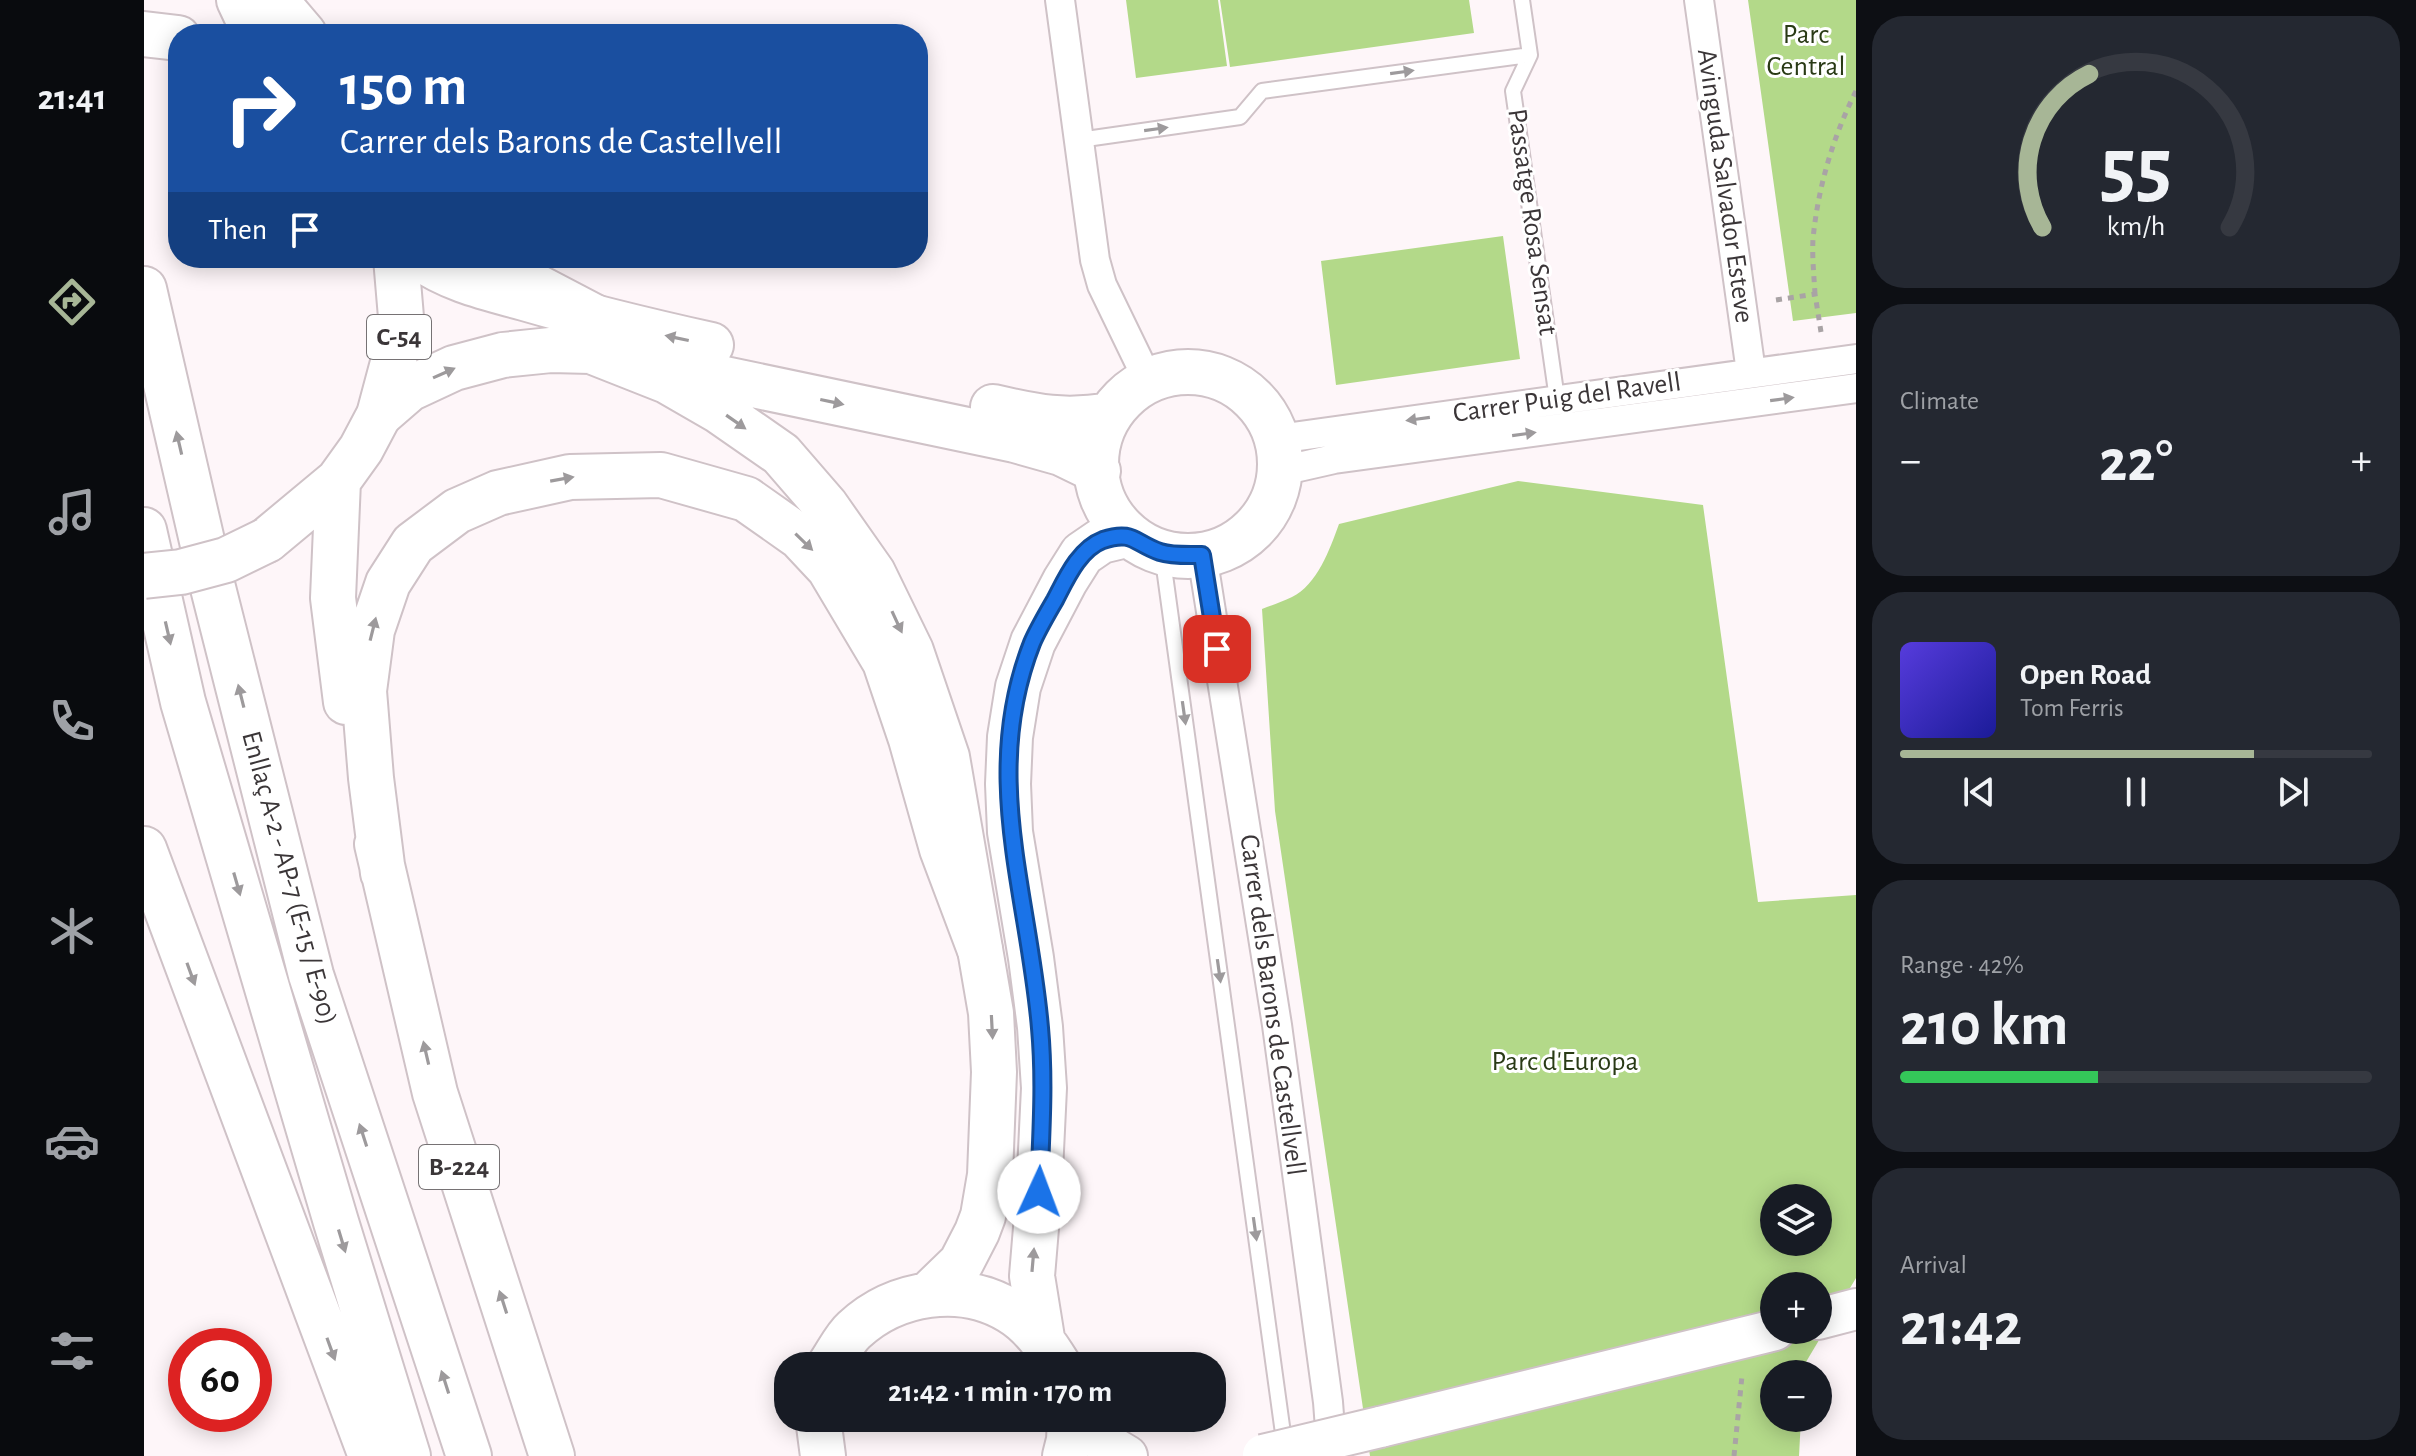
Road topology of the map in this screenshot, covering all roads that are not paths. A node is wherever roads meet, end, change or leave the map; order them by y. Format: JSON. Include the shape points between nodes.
{"nodes":[{"id":1,"x":239,"y":0,"type":"edge"},
{"id":2,"x":275,"y":0,"type":"edge"},
{"id":3,"x":1060,"y":0,"type":"edge"},
{"id":4,"x":1522,"y":0,"type":"edge"},
{"id":5,"x":1699,"y":0,"type":"edge"},
{"id":6,"x":250,"y":24,"type":"edge"},
{"id":7,"x":295,"y":24,"type":"edge"},
{"id":8,"x":144,"y":34,"type":"edge"},
{"id":9,"x":168,"y":37,"type":"edge"},
{"id":10,"x":1530,"y":55,"type":"junction"},
{"id":11,"x":1079,"y":140,"type":"junction"},
{"id":12,"x":397,"y":268,"type":"edge"},
{"id":13,"x":434,"y":268,"type":"edge"},
{"id":14,"x":505,"y":268,"type":"edge"},
{"id":15,"x":144,"y":289,"type":"edge"},
{"id":16,"x":598,"y":336,"type":"junction"},
{"id":17,"x":1856,"y":359,"type":"edge"},
{"id":18,"x":1751,"y":372,"type":"junction"},
{"id":19,"x":1148,"y":380,"type":"junction"},
{"id":20,"x":1856,"y":388,"type":"edge"},
{"id":21,"x":1557,"y":399,"type":"junction"},
{"id":22,"x":379,"y":415,"type":"junction"},
{"id":23,"x":1110,"y":415,"type":"junction"},
{"id":24,"x":1279,"y":455,"type":"junction"},
{"id":25,"x":1098,"y":471,"type":"junction"},
{"id":26,"x":338,"y":481,"type":"junction"},
{"id":27,"x":144,"y":530,"type":"edge"},
{"id":28,"x":1164,"y":548,"type":"junction"},
{"id":29,"x":144,"y":576,"type":"edge"},
{"id":30,"x":144,"y":849,"type":"edge"},
{"id":31,"x":383,"y":873,"type":"junction"},
{"id":32,"x":980,"y":950,"type":"junction"},
{"id":33,"x":929,"y":1294,"type":"junction"},
{"id":34,"x":1856,"y":1309,"type":"edge"},
{"id":35,"x":1832,"y":1315,"type":"edge"},
{"id":36,"x":1760,"y":1334,"type":"edge"},
{"id":37,"x":839,"y":1352,"type":"edge"},
{"id":38,"x":1050,"y":1352,"type":"edge"},
{"id":39,"x":1069,"y":1432,"type":"edge"},
{"id":40,"x":1090,"y":1432,"type":"edge"},
{"id":41,"x":371,"y":1456,"type":"edge"},
{"id":42,"x":408,"y":1456,"type":"edge"},
{"id":43,"x":469,"y":1456,"type":"edge"},
{"id":44,"x":552,"y":1456,"type":"edge"},
{"id":45,"x":1065,"y":1456,"type":"edge"},
{"id":46,"x":1127,"y":1456,"type":"edge"},
{"id":47,"x":1261,"y":1456,"type":"edge"},
{"id":48,"x":1286,"y":1456,"type":"edge"},
{"id":49,"x":1332,"y":1456,"type":"edge"}],
"edges":[{"from":1,"to":6,"type":"main road"},
{"from":2,"to":7,"type":"main road"},
{"from":3,"to":11,"type":"street"},
{"from":4,"to":10,"type":"lane"},
{"from":5,"to":18,"type":"street","name":"Avinguda Salvador Esteve"},
{"from":8,"to":9,"type":"main road"},
{"from":11,"to":10,"type":"lane","one_way":true,"via":[[1240,117],[1262,91]]},
{"from":10,"to":21,"type":"lane","name":"Passatge Rosa Sensat","via":[[1513,91]]},
{"from":11,"to":19,"type":"street","via":[[1102,285]]},
{"from":12,"to":22,"type":"main road","name":"C-54","number":"C-54","via":[[402,329]]},
{"from":13,"to":16,"type":"main road"},
{"from":14,"to":16,"type":"main road"},
{"from":43,"to":15,"type":"main road","name":"Enllaç A-2 - AP-7 (E-15 / E-90)","one_way":true,"via":[[311,975]]},
{"from":22,"to":16,"type":"main road","one_way":true,"via":[[409,389],[454,368]]},
{"from":23,"to":16,"type":"main road","one_way":true,"via":[[1046,419]]},
{"from":16,"to":25,"type":"main road","one_way":true,"via":[[1015,440]]},
{"from":16,"to":32,"type":"main road","one_way":true,"via":[[781,454],[873,573],[911,651],[947,757]]},
{"from":17,"to":18,"type":"street","name":"Carrer Puig del Ravell"},
{"from":18,"to":21,"type":"street","name":"Carrer Puig del Ravell"},
{"from":19,"to":23,"type":"main road","via":[[1120,400]]},
{"from":19,"to":24,"type":"main road","via":[[1175,372],[1227,379],[1265,412]]},
{"from":24,"to":20,"type":"street","name":"Carrer Puig del Ravell","one_way":true,"via":[[1334,459]]},
{"from":21,"to":24,"type":"street","name":"Carrer Puig del Ravell","one_way":true},
{"from":22,"to":26,"type":"main road","name":"C-54","number":"C-54"},
{"from":23,"to":25,"type":"main road","via":[[1100,436]]},
{"from":24,"to":28,"type":"main road","via":[[1274,499],[1259,524],[1235,544]]},
{"from":25,"to":28,"type":"main road","via":[[1099,491],[1115,521]]},
{"from":26,"to":29,"type":"main road","name":"C-54","number":"C-54","bridge":true,"via":[[267,540],[226,560]]},
{"from":26,"to":31,"type":"main road","via":[[333,598],[349,727]]},
{"from":27,"to":42,"type":"main road","name":"Enllaç A-2 - AP-7 (E-15 / E-90)","one_way":true,"via":[[183,702]]},
{"from":38,"to":28,"type":"main road","one_way":true,"via":[[1032,1276],[1044,1088],[1031,958],[1010,832],[1010,737],[1033,642],[1082,554],[1101,541]]},
{"from":28,"to":48,"type":"lane","one_way":true},
{"from":28,"to":49,"type":"street","name":"Carrer dels Barons de Castellvell","via":[[1277,1025]]},
{"from":30,"to":41,"type":"main road","one_way":true},
{"from":31,"to":32,"type":"main road","one_way":true,"via":[[364,691],[372,630],[388,583],[413,544],[457,511],[498,493],[570,477],[661,475],[746,499],[800,537],[829,568],[885,662],[942,849]]},
{"from":44,"to":31,"type":"main road","number":"B-224","one_way":true,"via":[[435,1093]]},
{"from":32,"to":33,"type":"main road","one_way":true,"via":[[994,1072],[990,1175],[977,1232],[961,1263]]},
{"from":33,"to":37,"type":"main road","via":[[888,1306],[853,1331]]},
{"from":33,"to":38,"type":"main road","via":[[971,1296],[1010,1311]]},
{"from":34,"to":35,"type":"main road"},
{"from":36,"to":47,"type":"main road","bridge":true},
{"from":39,"to":45,"type":"main road"},
{"from":40,"to":46,"type":"main road"}]}
